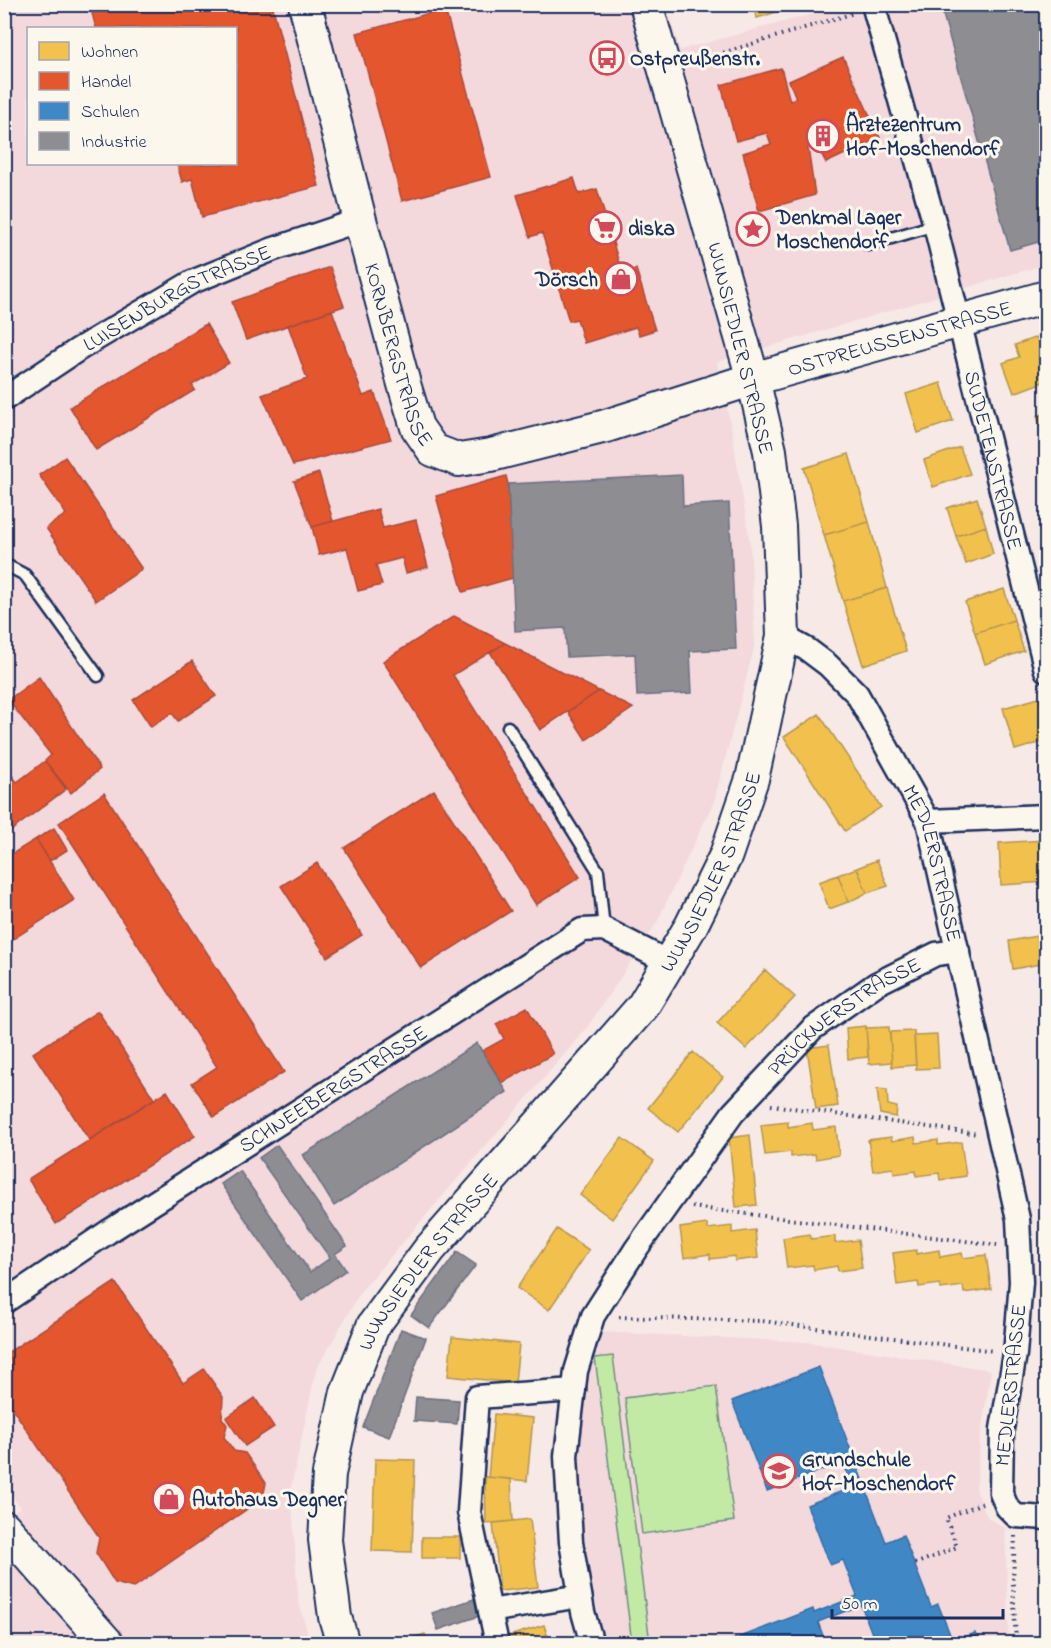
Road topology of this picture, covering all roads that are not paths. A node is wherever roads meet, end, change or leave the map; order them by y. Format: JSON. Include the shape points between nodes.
{"nodes":[{"id":1,"x":306,"y":4,"type":"edge"},
{"id":2,"x":646,"y":4,"type":"edge"},
{"id":3,"x":874,"y":6,"type":"edge"},
{"id":4,"x":360,"y":220,"type":"junction"},
{"id":5,"x":934,"y":225,"type":"junction"},
{"id":6,"x":868,"y":245,"type":"dead end"},
{"id":7,"x":1047,"y":297,"type":"edge"},
{"id":8,"x":958,"y":321,"type":"junction"},
{"id":9,"x":753,"y":379,"type":"junction"},
{"id":10,"x":4,"y":399,"type":"edge"},
{"id":11,"x":4,"y":564,"type":"edge"},
{"id":12,"x":783,"y":636,"type":"junction"},
{"id":13,"x":1047,"y":670,"type":"edge"},
{"id":14,"x":98,"y":676,"type":"dead end"},
{"id":15,"x":508,"y":727,"type":"dead end"},
{"id":16,"x":1047,"y":816,"type":"edge"},
{"id":17,"x":928,"y":821,"type":"junction"},
{"id":18,"x":604,"y":929,"type":"junction"},
{"id":19,"x":958,"y":951,"type":"junction"},
{"id":20,"x":668,"y":962,"type":"junction"},
{"id":21,"x":4,"y":1302,"type":"edge"},
{"id":22,"x":574,"y":1390,"type":"junction"},
{"id":23,"x":1047,"y":1518,"type":"edge"},
{"id":24,"x":4,"y":1527,"type":"edge"},
{"id":25,"x":580,"y":1596,"type":"junction"},
{"id":26,"x":490,"y":1611,"type":"junction"},
{"id":27,"x":108,"y":1644,"type":"edge"},
{"id":28,"x":343,"y":1644,"type":"edge"},
{"id":29,"x":497,"y":1644,"type":"edge"},
{"id":30,"x":592,"y":1644,"type":"edge"}],
"edges":[{"from":1,"to":4,"type":"main road","name":"KORNBERGSTRASSE"},
{"from":2,"to":9,"type":"main road","name":"WUNSIEDLER STRASSE"},
{"from":3,"to":5,"type":"street","name":"SUDETENSTRASSE"},
{"from":4,"to":9,"type":"main road","name":"KORNBERGSTRASSE","via":[[417,427],[433,450],[459,460],[491,455],[606,426]]},
{"from":4,"to":10,"type":"street","name":"LUISENBURGSTRASSE","via":[[192,282]]},
{"from":5,"to":6,"type":"lane"},
{"from":5,"to":8,"type":"street","name":"SUDETENSTRASSE"},
{"from":7,"to":8,"type":"main road","name":"OSTPREUSSENSTRASSE"},
{"from":8,"to":9,"type":"main road","name":"OSTPREUSSENSTRASSE"},
{"from":8,"to":13,"type":"street","name":"SUDETENSTRASSE"},
{"from":9,"to":12,"type":"main road","name":"WUNSIEDLER STRASSE","via":[[770,451],[779,526]]},
{"from":11,"to":14,"type":"lane","via":[[25,575]]},
{"from":12,"to":17,"type":"street","name":"MEDLERSTRASSE","via":[[828,665],[857,694]]},
{"from":12,"to":20,"type":"main road","name":"WUNSIEDLER STRASSE","via":[[752,779],[726,855],[691,926]]},
{"from":15,"to":18,"type":"lane","via":[[598,871]]},
{"from":16,"to":17,"type":"street"},
{"from":17,"to":19,"type":"street","name":"MEDLERSTRASSE"},
{"from":18,"to":20,"type":"street"},
{"from":18,"to":21,"type":"street","name":"SCHNEEBERGSTRASSE","via":[[582,930]]},
{"from":19,"to":22,"type":"street","name":"PRÜCKNERSTRASSE","via":[[936,954],[876,984],[812,1029],[733,1113],[593,1316]]},
{"from":19,"to":23,"type":"street","name":"MEDLERSTRASSE","via":[[1018,1219],[1021,1282],[1015,1354],[1002,1430],[1001,1493],[1016,1516]]},
{"from":20,"to":28,"type":"main road","name":"WUNSIEDLER STRASSE","via":[[643,1006],[429,1250],[372,1326],[347,1392],[329,1474],[325,1540],[335,1617]]},
{"from":22,"to":25,"type":"street","name":"PRÜCKNERSTRASSE","via":[[566,1456]]},
{"from":22,"to":26,"type":"street","via":[[477,1396],[469,1512]]},
{"from":24,"to":27,"type":"main road"},
{"from":25,"to":26,"type":"street"},
{"from":25,"to":30,"type":"street","name":"PRÜCKNERSTRASSE"},
{"from":26,"to":29,"type":"street"}]}
